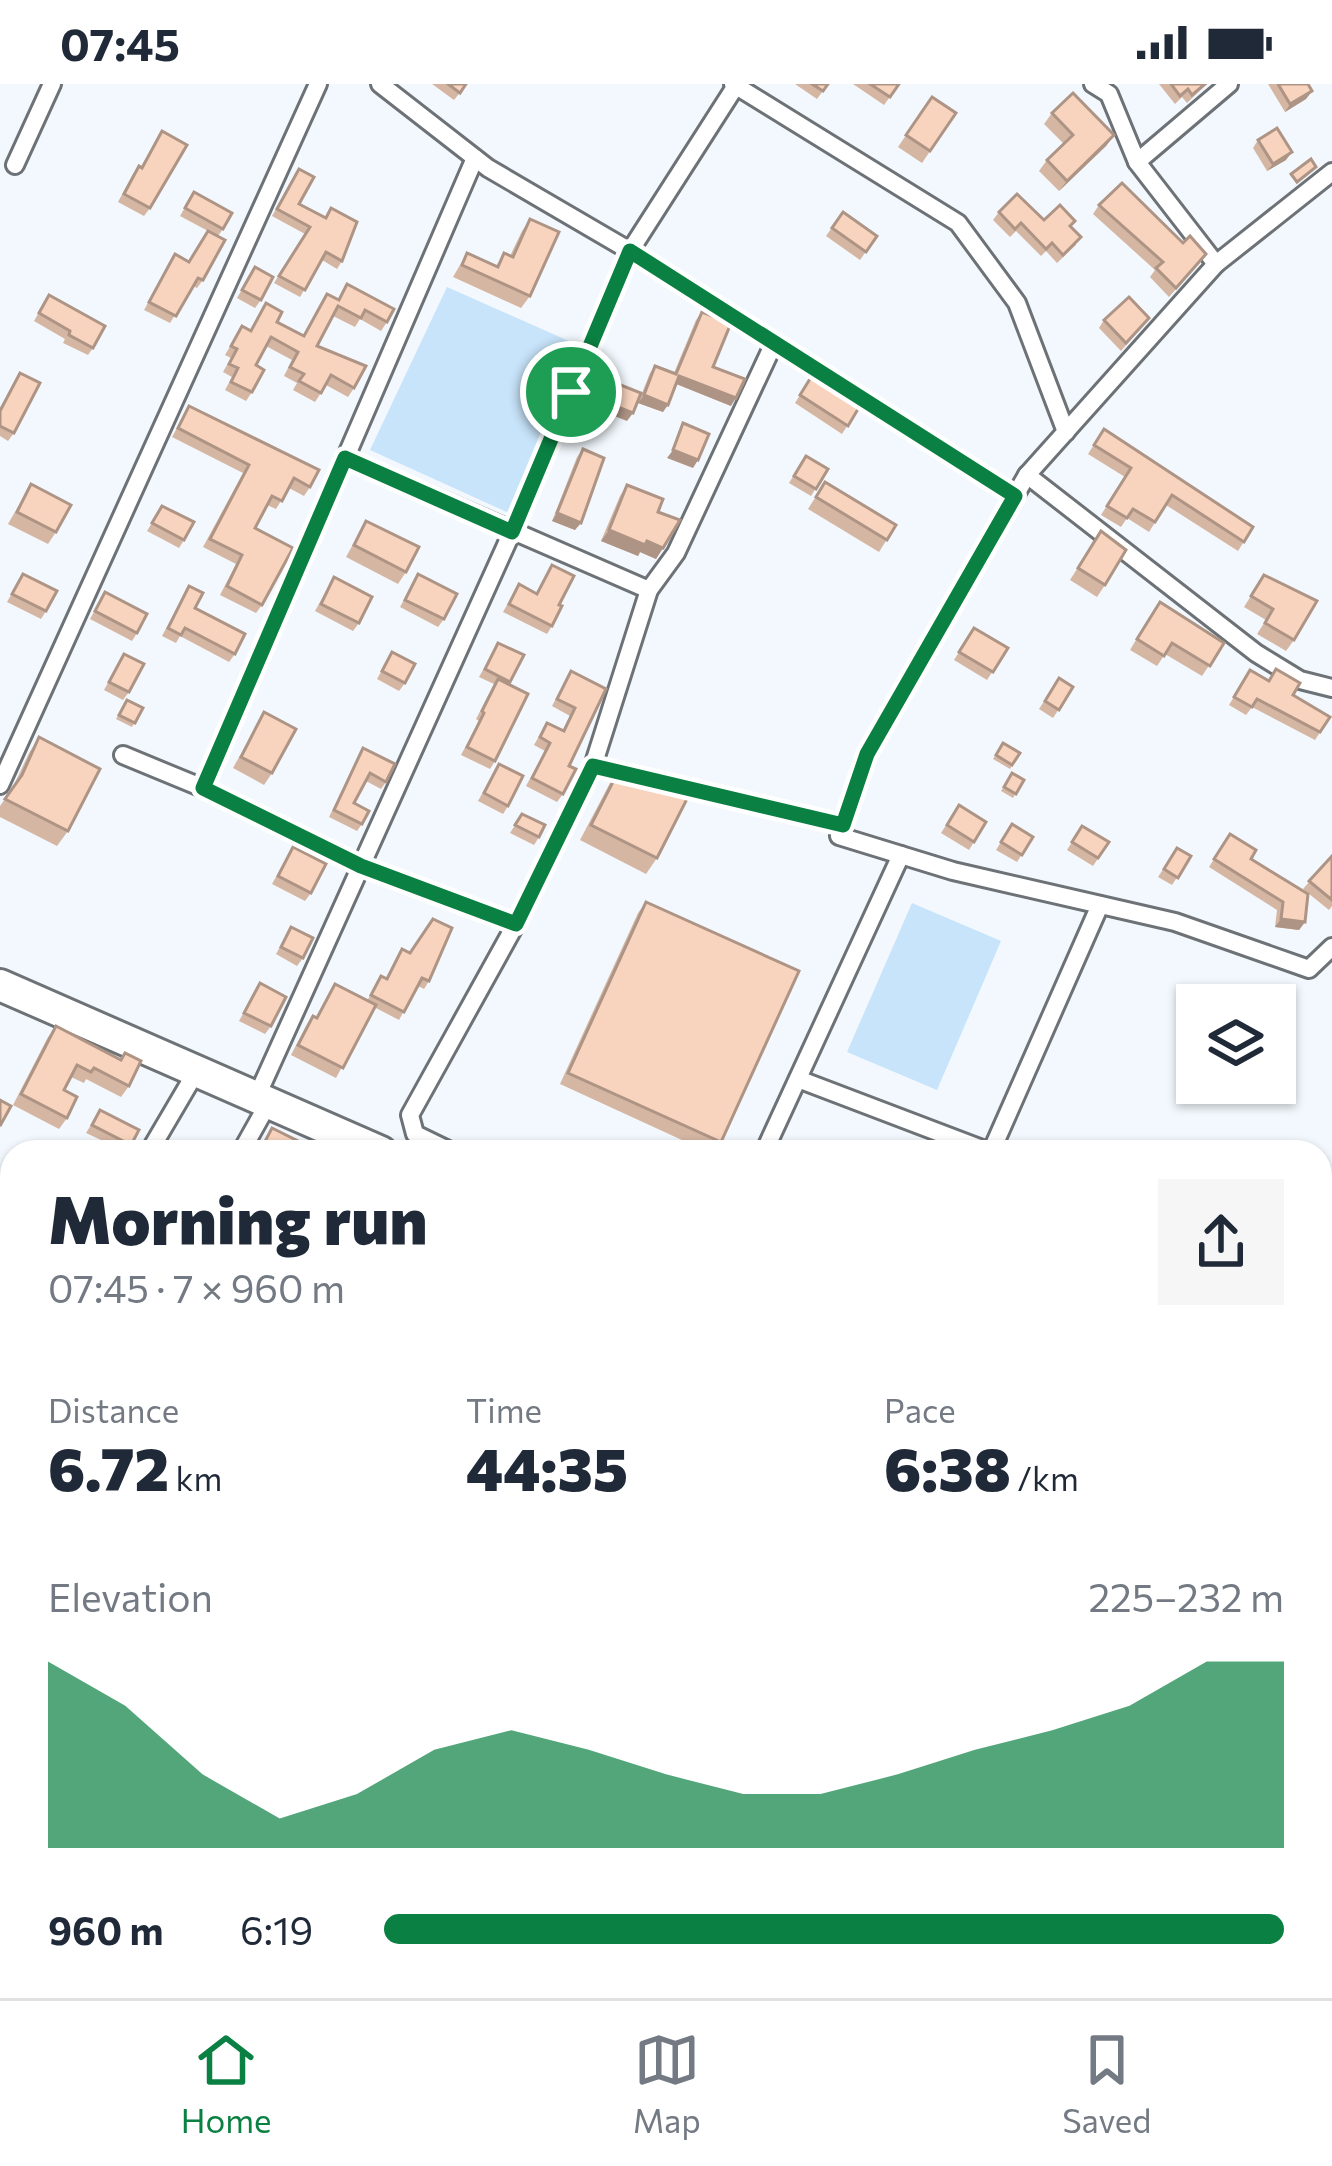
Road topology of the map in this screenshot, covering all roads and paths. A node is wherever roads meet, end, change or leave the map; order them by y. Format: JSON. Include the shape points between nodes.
{"nodes":[{"id":1,"x":52,"y":84,"type":"edge"},
{"id":2,"x":318,"y":84,"type":"edge"},
{"id":3,"x":380,"y":84,"type":"edge"},
{"id":4,"x":1093,"y":84,"type":"edge"},
{"id":5,"x":1229,"y":84,"type":"edge"},
{"id":6,"x":735,"y":85,"type":"edge"},
{"id":7,"x":475,"y":158,"type":"junction"},
{"id":8,"x":1137,"y":162,"type":"junction"},
{"id":9,"x":15,"y":165,"type":"dead end"},
{"id":10,"x":1332,"y":172,"type":"edge"},
{"id":11,"x":630,"y":251,"type":"junction"},
{"id":12,"x":1216,"y":264,"type":"junction"},
{"id":13,"x":774,"y":343,"type":"junction"},
{"id":14,"x":1066,"y":433,"type":"junction"},
{"id":15,"x":345,"y":458,"type":"junction"},
{"id":16,"x":1027,"y":475,"type":"junction"},
{"id":17,"x":1015,"y":496,"type":"junction"},
{"id":18,"x":512,"y":532,"type":"junction"},
{"id":19,"x":649,"y":590,"type":"junction"},
{"id":20,"x":1332,"y":688,"type":"edge"},
{"id":21,"x":123,"y":755,"type":"dead end"},
{"id":22,"x":593,"y":766,"type":"junction"},
{"id":23,"x":0,"y":785,"type":"edge"},
{"id":24,"x":203,"y":788,"type":"junction"},
{"id":25,"x":843,"y":825,"type":"junction"},
{"id":26,"x":901,"y":855,"type":"junction"},
{"id":27,"x":361,"y":866,"type":"junction"},
{"id":28,"x":1100,"y":905,"type":"junction"},
{"id":29,"x":516,"y":924,"type":"junction"},
{"id":30,"x":1332,"y":946,"type":"edge"},
{"id":31,"x":0,"y":985,"type":"edge"},
{"id":32,"x":196,"y":1072,"type":"junction"},
{"id":33,"x":798,"y":1079,"type":"junction"},
{"id":34,"x":263,"y":1099,"type":"junction"},
{"id":35,"x":156,"y":1140,"type":"edge"},
{"id":36,"x":246,"y":1140,"type":"edge"},
{"id":37,"x":354,"y":1140,"type":"edge"},
{"id":38,"x":427,"y":1140,"type":"edge"},
{"id":39,"x":770,"y":1140,"type":"edge"},
{"id":40,"x":959,"y":1140,"type":"edge"},
{"id":41,"x":996,"y":1140,"type":"edge"}],
"edges":[{"from":1,"to":9,"type":"street"},
{"from":2,"to":23,"type":"street"},
{"from":3,"to":7,"type":"street"},
{"from":4,"to":8,"type":"street","via":[[1109,94]]},
{"from":5,"to":8,"type":"street"},
{"from":6,"to":11,"type":"street"},
{"from":6,"to":14,"type":"street","via":[[958,223],[1017,303]]},
{"from":7,"to":11,"type":"street"},
{"from":7,"to":15,"type":"street"},
{"from":8,"to":12,"type":"street"},
{"from":10,"to":12,"type":"street"},
{"from":11,"to":13,"type":"street"},
{"from":11,"to":18,"type":"street"},
{"from":12,"to":14,"type":"street"},
{"from":13,"to":17,"type":"street"},
{"from":13,"to":19,"type":"street","via":[[676,553]]},
{"from":14,"to":16,"type":"street"},
{"from":15,"to":18,"type":"street"},
{"from":15,"to":24,"type":"street"},
{"from":16,"to":17,"type":"street"},
{"from":16,"to":20,"type":"street","via":[[1256,653],[1300,680]]},
{"from":17,"to":25,"type":"street","via":[[867,754]]},
{"from":18,"to":19,"type":"street"},
{"from":18,"to":27,"type":"street"},
{"from":19,"to":22,"type":"street"},
{"from":21,"to":24,"type":"street"},
{"from":22,"to":25,"type":"street"},
{"from":22,"to":29,"type":"street"},
{"from":24,"to":27,"type":"street"},
{"from":25,"to":26,"type":"street","via":[[839,836]]},
{"from":26,"to":28,"type":"street"},
{"from":26,"to":33,"type":"street"},
{"from":27,"to":29,"type":"street"},
{"from":27,"to":34,"type":"street"},
{"from":28,"to":30,"type":"street","via":[[1175,922],[1309,970]]},
{"from":28,"to":41,"type":"street"},
{"from":29,"to":38,"type":"street","via":[[410,1115],[415,1134]]},
{"from":31,"to":32,"type":"highway"},
{"from":32,"to":34,"type":"highway"},
{"from":32,"to":35,"type":"street"},
{"from":33,"to":39,"type":"street"},
{"from":33,"to":40,"type":"street"},
{"from":34,"to":36,"type":"street"},
{"from":34,"to":37,"type":"highway"}]}
